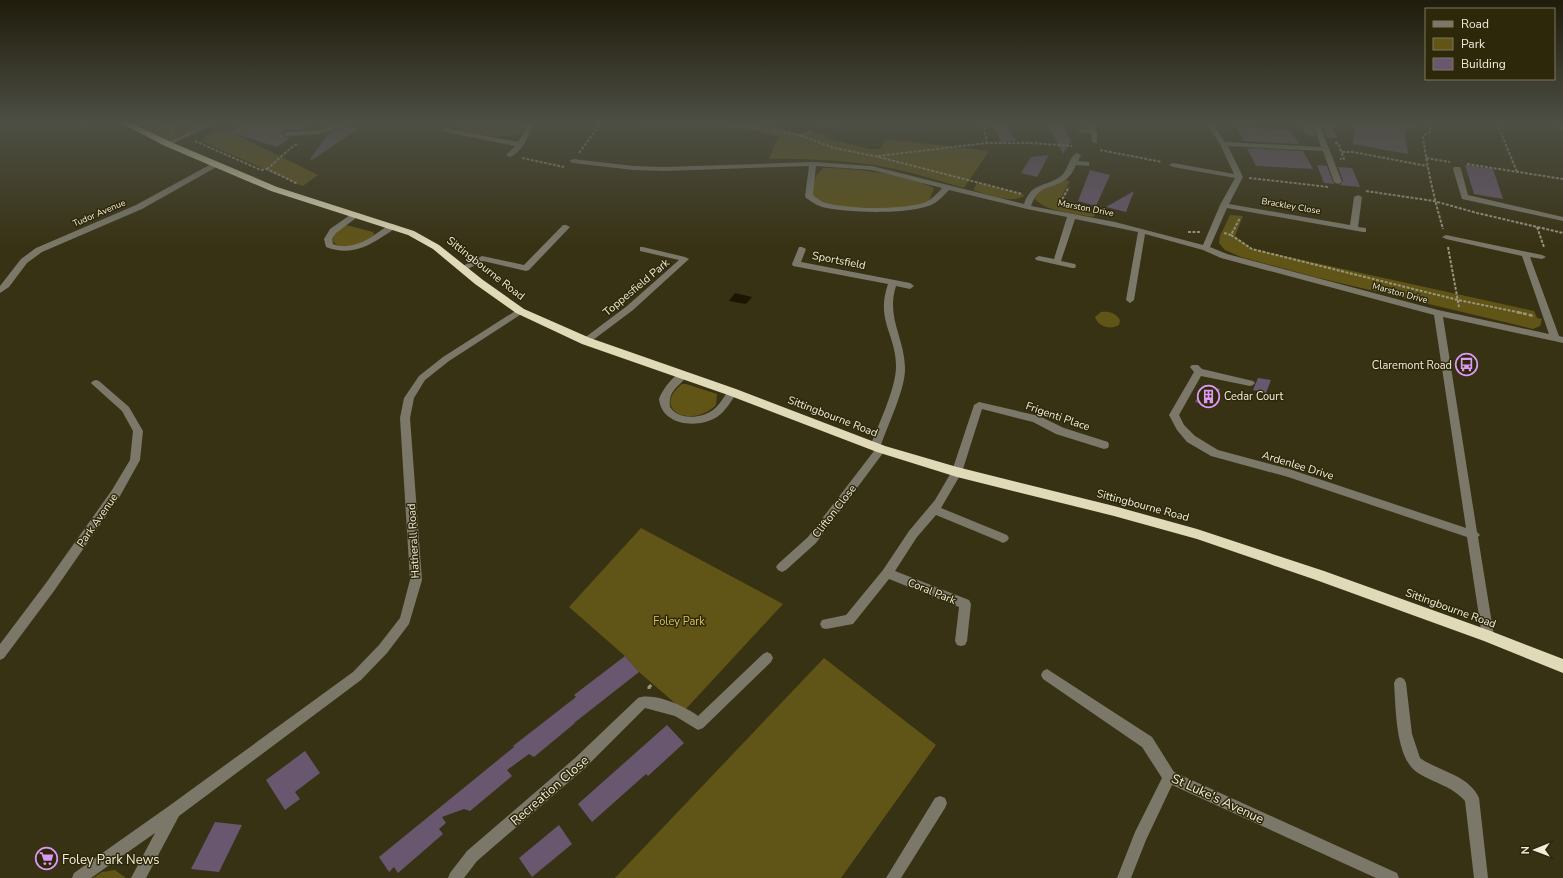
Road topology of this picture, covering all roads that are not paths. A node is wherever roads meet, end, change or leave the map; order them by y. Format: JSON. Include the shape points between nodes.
{"nodes":[{"id":1,"x":583,"y":164,"type":"edge"},
{"id":2,"x":813,"y":164,"type":"junction"},
{"id":3,"x":1073,"y":164,"type":"edge"},
{"id":4,"x":1233,"y":164,"type":"edge"},
{"id":5,"x":1331,"y":164,"type":"edge"},
{"id":6,"x":216,"y":165,"type":"joint"},
{"id":7,"x":1173,"y":165,"type":"road end"},
{"id":8,"x":1456,"y":166,"type":"road end"},
{"id":9,"x":1239,"y":177,"type":"junction"},
{"id":10,"x":1335,"y":185,"type":"road end"},
{"id":11,"x":947,"y":187,"type":"junction"},
{"id":12,"x":1361,"y":199,"type":"road end"},
{"id":13,"x":1224,"y":204,"type":"junction"},
{"id":14,"x":1027,"y":207,"type":"junction"},
{"id":15,"x":356,"y":215,"type":"junction"},
{"id":16,"x":1072,"y":215,"type":"junction"},
{"id":17,"x":1563,"y":219,"type":"edge"},
{"id":18,"x":393,"y":226,"type":"junction"},
{"id":19,"x":566,"y":227,"type":"dead end"},
{"id":20,"x":1354,"y":228,"type":"junction"},
{"id":21,"x":1363,"y":230,"type":"dead end"},
{"id":22,"x":1142,"y":231,"type":"junction"},
{"id":23,"x":1446,"y":237,"type":"road end"},
{"id":24,"x":643,"y":248,"type":"dead end"},
{"id":25,"x":1206,"y":248,"type":"junction"},
{"id":26,"x":802,"y":249,"type":"dead end"},
{"id":27,"x":1525,"y":254,"type":"junction"},
{"id":28,"x":1542,"y":257,"type":"road end"},
{"id":29,"x":1038,"y":258,"type":"dead end"},
{"id":30,"x":1057,"y":262,"type":"junction"},
{"id":31,"x":1072,"y":266,"type":"dead end"},
{"id":32,"x":463,"y":268,"type":"junction"},
{"id":33,"x":893,"y":283,"type":"junction"},
{"id":34,"x":910,"y":286,"type":"dead end"},
{"id":35,"x":0,"y":290,"type":"edge"},
{"id":36,"x":1130,"y":300,"type":"dead end"},
{"id":37,"x":520,"y":311,"type":"junction"},
{"id":38,"x":1438,"y":313,"type":"junction"},
{"id":39,"x":1559,"y":339,"type":"edge"},
{"id":40,"x":586,"y":341,"type":"junction"},
{"id":41,"x":683,"y":375,"type":"junction"},
{"id":42,"x":96,"y":383,"type":"dead end"},
{"id":43,"x":1250,"y":383,"type":"dead end"},
{"id":44,"x":732,"y":392,"type":"junction"},
{"id":45,"x":1104,"y":444,"type":"dead end"},
{"id":46,"x":878,"y":448,"type":"junction"},
{"id":47,"x":957,"y":472,"type":"junction"},
{"id":48,"x":934,"y":509,"type":"junction"},
{"id":49,"x":1474,"y":536,"type":"junction"},
{"id":50,"x":1003,"y":538,"type":"dead end"},
{"id":51,"x":782,"y":567,"type":"dead end"},
{"id":52,"x":887,"y":573,"type":"junction"},
{"id":53,"x":826,"y":624,"type":"dead end"},
{"id":54,"x":1488,"y":636,"type":"junction"},
{"id":55,"x":961,"y":641,"type":"dead end"},
{"id":56,"x":0,"y":654,"type":"edge"},
{"id":57,"x":767,"y":658,"type":"dead end"},
{"id":58,"x":1563,"y":666,"type":"edge"},
{"id":59,"x":1047,"y":675,"type":"dead end"},
{"id":60,"x":1400,"y":683,"type":"dead end"},
{"id":61,"x":1170,"y":777,"type":"junction"},
{"id":62,"x":940,"y":803,"type":"dead end"},
{"id":63,"x":174,"y":811,"type":"junction"},
{"id":64,"x":79,"y":878,"type":"edge"},
{"id":65,"x":138,"y":878,"type":"edge"},
{"id":66,"x":455,"y":878,"type":"edge"},
{"id":67,"x":892,"y":878,"type":"edge"},
{"id":68,"x":1124,"y":878,"type":"edge"},
{"id":69,"x":1392,"y":878,"type":"edge"},
{"id":70,"x":1481,"y":878,"type":"edge"}],
"edges":[{"from":1,"to":2,"type":"street","name":"Marston Drive","via":[[594,167],[664,169]]},
{"from":2,"to":11,"type":"street","name":"Marston Drive","via":[[872,168]]},
{"from":2,"to":11,"type":"street","via":[[809,196],[815,201],[835,207],[912,207],[928,203]]},
{"from":3,"to":14,"type":"street","via":[[1063,178],[1041,185],[1030,196]]},
{"from":4,"to":9,"type":"street"},
{"from":5,"to":10,"type":"street"},
{"from":6,"to":15,"type":"highway","name":"Sittingbourne Road","via":[[274,189]]},
{"from":6,"to":35,"type":"street","name":"Tudor Avenue","via":[[139,207],[39,250],[24,261]]},
{"from":7,"to":9,"type":"street"},
{"from":8,"to":17,"type":"street","via":[[1465,197]]},
{"from":9,"to":13,"type":"street"},
{"from":11,"to":14,"type":"street","name":"Marston Drive"},
{"from":12,"to":20,"type":"street"},
{"from":13,"to":20,"type":"street","name":"Brackley Close"},
{"from":13,"to":25,"type":"street"},
{"from":14,"to":16,"type":"street","name":"Marston Drive"},
{"from":15,"to":18,"type":"highway","name":"Sittingbourne Road"},
{"from":15,"to":18,"type":"street","via":[[329,235],[329,245],[339,249],[357,247]]},
{"from":16,"to":22,"type":"street","name":"Marston Drive"},
{"from":16,"to":30,"type":"street"},
{"from":18,"to":32,"type":"highway","name":"Sittingbourne Road","via":[[436,247]]},
{"from":19,"to":32,"type":"street","via":[[526,268],[482,258]]},
{"from":20,"to":21,"type":"street","name":"Brackley Close"},
{"from":22,"to":25,"type":"street","name":"Marston Drive"},
{"from":22,"to":36,"type":"street"},
{"from":23,"to":27,"type":"street","via":[[1467,239]]},
{"from":24,"to":40,"type":"street","name":"Toppesfield Park","via":[[685,259],[630,308]]},
{"from":25,"to":38,"type":"street","name":"Marston Drive","via":[[1224,256]]},
{"from":26,"to":33,"type":"street","name":"Sportsfield","via":[[796,264]]},
{"from":27,"to":28,"type":"street"},
{"from":27,"to":39,"type":"street","via":[[1547,318]]},
{"from":29,"to":30,"type":"street"},
{"from":30,"to":31,"type":"street"},
{"from":32,"to":37,"type":"highway","name":"Sittingbourne Road"},
{"from":33,"to":34,"type":"street","name":"Sportsfield"},
{"from":33,"to":46,"type":"street","via":[[889,292],[887,311],[898,348],[901,371]]},
{"from":37,"to":40,"type":"highway","name":"Sittingbourne Road"},
{"from":37,"to":63,"type":"street","name":"Hatherall Road","via":[[446,359],[422,378],[409,398],[405,418],[416,580],[405,620],[383,649],[357,676]]},
{"from":38,"to":39,"type":"street","name":"Marston Drive"},
{"from":38,"to":49,"type":"street"},
{"from":40,"to":41,"type":"highway","name":"Sittingbourne Road"},
{"from":41,"to":44,"type":"highway","name":"Sittingbourne Road"},
{"from":41,"to":44,"type":"street","via":[[664,398],[664,406],[668,411],[682,420],[704,419],[713,415]]},
{"from":42,"to":56,"type":"street","name":"Park Avenue","via":[[126,409],[138,430],[135,460],[116,493]]},
{"from":43,"to":49,"type":"street","name":"Ardenlee Drive","via":[[1197,370],[1174,415],[1180,427],[1191,439],[1215,453],[1289,473]]},
{"from":44,"to":46,"type":"highway","name":"Sittingbourne Road"},
{"from":45,"to":47,"type":"street","name":"Frigenti Place","via":[[1060,431],[1036,419],[979,405]]},
{"from":46,"to":47,"type":"highway","name":"Sittingbourne Road"},
{"from":46,"to":51,"type":"street","name":"Clifton Close","via":[[812,540]]},
{"from":47,"to":48,"type":"street"},
{"from":47,"to":54,"type":"highway","name":"Sittingbourne Road","via":[[1197,534]]},
{"from":48,"to":50,"type":"street"},
{"from":48,"to":52,"type":"street","via":[[913,534]]},
{"from":49,"to":54,"type":"street"},
{"from":52,"to":53,"type":"street","via":[[849,620]]},
{"from":52,"to":55,"type":"street","name":"Coral Park","via":[[965,604]]},
{"from":54,"to":58,"type":"highway","name":"Sittingbourne Road"},
{"from":57,"to":66,"type":"street","name":"Recreation Close","via":[[698,724],[688,715],[666,705],[643,702],[580,763],[472,856]]},
{"from":59,"to":61,"type":"street","name":"St Luke's Avenue","via":[[1147,742]]},
{"from":60,"to":70,"type":"street","via":[[1404,724],[1415,763],[1457,784],[1472,798]]},
{"from":61,"to":68,"type":"street","via":[[1140,837]]},
{"from":61,"to":69,"type":"street","name":"St Luke's Avenue"},
{"from":62,"to":67,"type":"street"},
{"from":63,"to":64,"type":"street","name":"Hatherall Road"},
{"from":63,"to":65,"type":"street","name":"Hatherall Road"}]}
